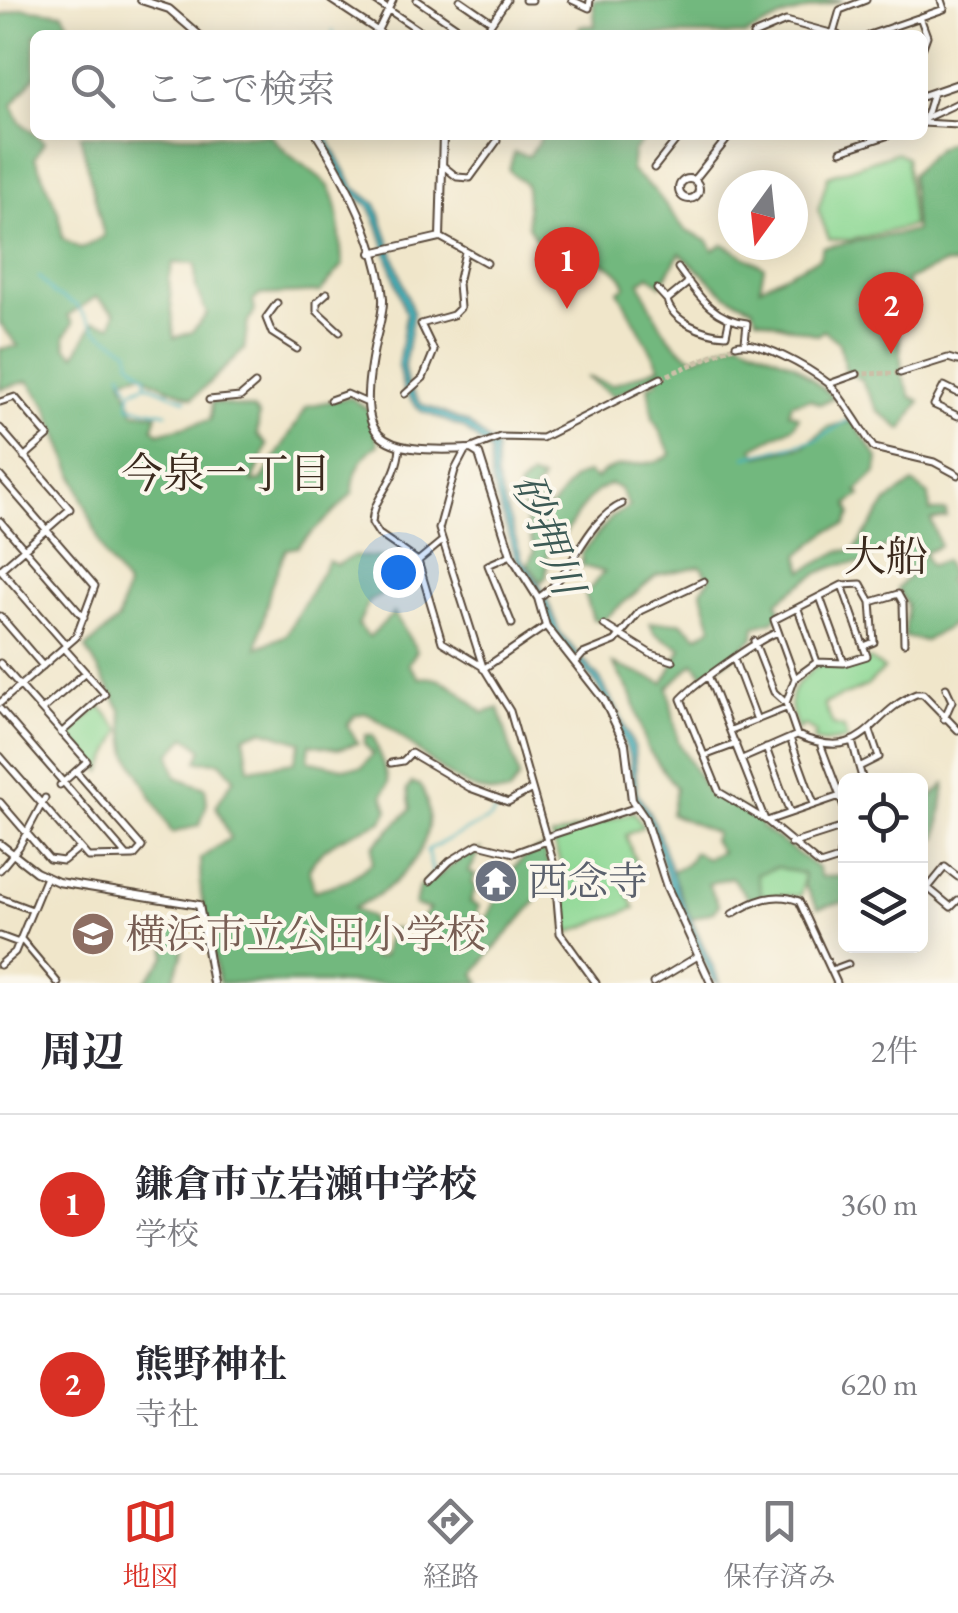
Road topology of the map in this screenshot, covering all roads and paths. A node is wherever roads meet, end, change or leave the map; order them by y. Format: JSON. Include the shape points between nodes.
{"nodes":[{"id":1,"x":141,"y":0,"type":"edge"},
{"id":2,"x":331,"y":0,"type":"edge"},
{"id":3,"x":374,"y":0,"type":"edge"},
{"id":4,"x":393,"y":0,"type":"edge"},
{"id":5,"x":417,"y":0,"type":"edge"},
{"id":6,"x":460,"y":0,"type":"edge"},
{"id":7,"x":507,"y":0,"type":"edge"},
{"id":8,"x":572,"y":0,"type":"edge"},
{"id":9,"x":590,"y":0,"type":"edge"},
{"id":10,"x":866,"y":0,"type":"edge"},
{"id":11,"x":941,"y":0,"type":"edge"},
{"id":12,"x":388,"y":10,"type":"junction"},
{"id":13,"x":920,"y":17,"type":"junction"},
{"id":14,"x":492,"y":22,"type":"junction"},
{"id":15,"x":193,"y":30,"type":"edge"},
{"id":16,"x":376,"y":30,"type":"edge"},
{"id":17,"x":382,"y":30,"type":"edge"},
{"id":18,"x":418,"y":30,"type":"edge"},
{"id":19,"x":461,"y":30,"type":"edge"},
{"id":20,"x":486,"y":30,"type":"edge"},
{"id":21,"x":765,"y":30,"type":"edge"},
{"id":22,"x":820,"y":30,"type":"edge"},
{"id":23,"x":836,"y":30,"type":"edge"},
{"id":24,"x":883,"y":30,"type":"edge"},
{"id":25,"x":924,"y":30,"type":"edge"},
{"id":26,"x":958,"y":84,"type":"edge"},
{"id":27,"x":933,"y":93,"type":"junction"},
{"id":28,"x":928,"y":94,"type":"edge"},
{"id":29,"x":958,"y":103,"type":"edge"},
{"id":30,"x":928,"y":109,"type":"edge"},
{"id":31,"x":928,"y":119,"type":"edge"},
{"id":32,"x":928,"y":121,"type":"edge"},
{"id":33,"x":958,"y":125,"type":"edge"},
{"id":34,"x":320,"y":140,"type":"edge"},
{"id":35,"x":442,"y":140,"type":"edge"},
{"id":36,"x":676,"y":140,"type":"edge"},
{"id":37,"x":726,"y":140,"type":"edge"},
{"id":38,"x":875,"y":140,"type":"edge"},
{"id":39,"x":497,"y":141,"type":"dead end"},
{"id":40,"x":841,"y":152,"type":"dead end"},
{"id":41,"x":440,"y":163,"type":"junction"},
{"id":42,"x":654,"y":168,"type":"dead end"},
{"id":43,"x":694,"y":180,"type":"dead end"},
{"id":44,"x":444,"y":235,"type":"junction"},
{"id":45,"x":465,"y":252,"type":"junction"},
{"id":46,"x":371,"y":253,"type":"junction"},
{"id":47,"x":486,"y":263,"type":"dead end"},
{"id":48,"x":678,"y":268,"type":"dead end"},
{"id":49,"x":689,"y":282,"type":"junction"},
{"id":50,"x":658,"y":289,"type":"dead end"},
{"id":51,"x":327,"y":293,"type":"dead end"},
{"id":52,"x":668,"y":300,"type":"junction"},
{"id":53,"x":277,"y":303,"type":"dead end"},
{"id":54,"x":728,"y":321,"type":"junction"},
{"id":55,"x":340,"y":332,"type":"dead end"},
{"id":56,"x":745,"y":342,"type":"junction"},
{"id":57,"x":736,"y":345,"type":"tunnel mouth"},
{"id":58,"x":297,"y":349,"type":"dead end"},
{"id":59,"x":958,"y":361,"type":"edge"},
{"id":60,"x":900,"y":373,"type":"tunnel mouth"},
{"id":61,"x":857,"y":374,"type":"tunnel mouth"},
{"id":62,"x":660,"y":378,"type":"tunnel mouth"},
{"id":63,"x":255,"y":384,"type":"dead end"},
{"id":64,"x":830,"y":384,"type":"junction"},
{"id":65,"x":958,"y":392,"type":"edge"},
{"id":66,"x":405,"y":394,"type":"dead end"},
{"id":67,"x":208,"y":400,"type":"dead end"},
{"id":68,"x":330,"y":400,"type":"dead end"},
{"id":69,"x":0,"y":402,"type":"edge"},
{"id":70,"x":366,"y":402,"type":"junction"},
{"id":71,"x":958,"y":416,"type":"edge"},
{"id":72,"x":1,"y":432,"type":"edge"},
{"id":73,"x":400,"y":447,"type":"junction"},
{"id":74,"x":469,"y":449,"type":"junction"},
{"id":75,"x":24,"y":456,"type":"junction"},
{"id":76,"x":958,"y":475,"type":"edge"},
{"id":77,"x":0,"y":476,"type":"edge"},
{"id":78,"x":77,"y":504,"type":"dead end"},
{"id":79,"x":622,"y":504,"type":"dead end"},
{"id":80,"x":70,"y":509,"type":"junction"},
{"id":81,"x":0,"y":521,"type":"edge"},
{"id":82,"x":47,"y":530,"type":"junction"},
{"id":83,"x":441,"y":542,"type":"junction"},
{"id":84,"x":24,"y":549,"type":"junction"},
{"id":85,"x":512,"y":554,"type":"junction"},
{"id":86,"x":418,"y":561,"type":"junction"},
{"id":87,"x":0,"y":570,"type":"edge"},
{"id":88,"x":704,"y":582,"type":"dead end"},
{"id":89,"x":842,"y":585,"type":"junction"},
{"id":90,"x":542,"y":596,"type":"junction"},
{"id":91,"x":820,"y":597,"type":"junction"},
{"id":92,"x":871,"y":602,"type":"junction"},
{"id":93,"x":798,"y":609,"type":"junction"},
{"id":94,"x":0,"y":616,"type":"edge"},
{"id":95,"x":84,"y":618,"type":"junction"},
{"id":96,"x":512,"y":624,"type":"dead end"},
{"id":97,"x":604,"y":624,"type":"dead end"},
{"id":98,"x":546,"y":626,"type":"junction"},
{"id":99,"x":778,"y":632,"type":"junction"},
{"id":100,"x":619,"y":636,"type":"junction"},
{"id":101,"x":754,"y":641,"type":"junction"},
{"id":102,"x":904,"y":643,"type":"dead end"},
{"id":103,"x":864,"y":646,"type":"junction"},
{"id":104,"x":65,"y":647,"type":"junction"},
{"id":105,"x":578,"y":659,"type":"junction"},
{"id":106,"x":673,"y":661,"type":"dead end"},
{"id":107,"x":734,"y":662,"type":"junction"},
{"id":108,"x":816,"y":662,"type":"junction"},
{"id":109,"x":0,"y":663,"type":"edge"},
{"id":110,"x":844,"y":664,"type":"junction"},
{"id":111,"x":43,"y":666,"type":"junction"},
{"id":112,"x":483,"y":668,"type":"junction"},
{"id":113,"x":85,"y":672,"type":"junction"},
{"id":114,"x":710,"y":678,"type":"junction"},
{"id":115,"x":796,"y":678,"type":"junction"},
{"id":116,"x":20,"y":686,"type":"junction"},
{"id":117,"x":946,"y":688,"type":"dead end"},
{"id":118,"x":0,"y":706,"type":"edge"},
{"id":119,"x":786,"y":706,"type":"junction"},
{"id":120,"x":42,"y":710,"type":"junction"},
{"id":121,"x":944,"y":719,"type":"junction"},
{"id":122,"x":756,"y":720,"type":"junction"},
{"id":123,"x":731,"y":730,"type":"junction"},
{"id":124,"x":958,"y":730,"type":"edge"},
{"id":125,"x":870,"y":731,"type":"junction"},
{"id":126,"x":61,"y":733,"type":"junction"},
{"id":127,"x":794,"y":737,"type":"junction"},
{"id":128,"x":852,"y":742,"type":"junction"},
{"id":129,"x":736,"y":744,"type":"junction"},
{"id":130,"x":821,"y":746,"type":"junction"},
{"id":131,"x":766,"y":748,"type":"junction"},
{"id":132,"x":0,"y":756,"type":"edge"},
{"id":133,"x":704,"y":756,"type":"junction"},
{"id":134,"x":742,"y":758,"type":"junction"},
{"id":135,"x":391,"y":763,"type":"dead end"},
{"id":136,"x":859,"y":767,"type":"junction"},
{"id":137,"x":76,"y":771,"type":"junction"},
{"id":138,"x":861,"y":773,"type":"edge"},
{"id":139,"x":62,"y":784,"type":"junction"},
{"id":140,"x":838,"y":786,"type":"edge"},
{"id":141,"x":532,"y":789,"type":"junction"},
{"id":142,"x":838,"y":797,"type":"edge"},
{"id":143,"x":42,"y":800,"type":"junction"},
{"id":144,"x":0,"y":802,"type":"edge"},
{"id":145,"x":814,"y":804,"type":"junction"},
{"id":146,"x":637,"y":807,"type":"junction"},
{"id":147,"x":790,"y":813,"type":"junction"},
{"id":148,"x":766,"y":821,"type":"junction"},
{"id":149,"x":838,"y":828,"type":"edge"},
{"id":150,"x":26,"y":833,"type":"junction"},
{"id":151,"x":546,"y":839,"type":"junction"},
{"id":152,"x":0,"y":844,"type":"edge"},
{"id":153,"x":791,"y":844,"type":"junction"},
{"id":154,"x":79,"y":848,"type":"junction"},
{"id":155,"x":13,"y":854,"type":"junction"},
{"id":156,"x":127,"y":856,"type":"junction"},
{"id":157,"x":838,"y":860,"type":"edge"},
{"id":158,"x":0,"y":870,"type":"edge"},
{"id":159,"x":958,"y":876,"type":"edge"},
{"id":160,"x":46,"y":877,"type":"junction"},
{"id":161,"x":430,"y":882,"type":"dead end"},
{"id":162,"x":0,"y":898,"type":"edge"},
{"id":163,"x":958,"y":900,"type":"edge"},
{"id":164,"x":32,"y":910,"type":"junction"},
{"id":165,"x":732,"y":914,"type":"dead end"},
{"id":166,"x":0,"y":936,"type":"edge"},
{"id":167,"x":20,"y":941,"type":"junction"},
{"id":168,"x":698,"y":956,"type":"junction"},
{"id":169,"x":0,"y":964,"type":"edge"},
{"id":170,"x":848,"y":964,"type":"dead end"},
{"id":171,"x":832,"y":970,"type":"junction"},
{"id":172,"x":58,"y":983,"type":"edge"},
{"id":173,"x":213,"y":983,"type":"edge"},
{"id":174,"x":596,"y":983,"type":"edge"},
{"id":175,"x":653,"y":983,"type":"edge"},
{"id":176,"x":711,"y":983,"type":"edge"},
{"id":177,"x":837,"y":983,"type":"edge"}],
"edges":[{"from":1,"to":15,"type":"street","via":[[169,10]]},
{"from":2,"to":16,"type":"street"},
{"from":3,"to":12,"type":"street"},
{"from":4,"to":12,"type":"street"},
{"from":5,"to":19,"type":"street"},
{"from":6,"to":14,"type":"street"},
{"from":7,"to":14,"type":"street"},
{"from":8,"to":9,"type":"street","via":[[590,8]]},
{"from":10,"to":23,"type":"street","via":[[840,10]]},
{"from":11,"to":13,"type":"street","via":[[944,9]]},
{"from":12,"to":17,"type":"street"},
{"from":12,"to":18,"type":"street"},
{"from":13,"to":24,"type":"street"},
{"from":13,"to":25,"type":"street"},
{"from":14,"to":20,"type":"street"},
{"from":21,"to":22,"type":"street","via":[[786,21]]},
{"from":26,"to":27,"type":"street"},
{"from":27,"to":28,"type":"street"},
{"from":27,"to":30,"type":"street"},
{"from":29,"to":31,"type":"street"},
{"from":32,"to":33,"type":"street"},
{"from":34,"to":46,"type":"street"},
{"from":35,"to":41,"type":"street"},
{"from":36,"to":42,"type":"street"},
{"from":37,"to":43,"type":"street"},
{"from":38,"to":40,"type":"street"},
{"from":39,"to":41,"type":"street","via":[[470,178]]},
{"from":41,"to":44,"type":"street"},
{"from":44,"to":45,"type":"street"},
{"from":44,"to":46,"type":"street"},
{"from":45,"to":47,"type":"street"},
{"from":45,"to":66,"type":"street","via":[[460,308],[421,324],[434,351],[422,378]]},
{"from":46,"to":70,"type":"street","via":[[383,298]]},
{"from":48,"to":49,"type":"street"},
{"from":49,"to":52,"type":"street"},
{"from":49,"to":54,"type":"street"},
{"from":50,"to":52,"type":"street"},
{"from":51,"to":55,"type":"street","via":[[316,302],[318,316]]},
{"from":52,"to":54,"type":"street","via":[[672,312],[707,334],[726,335]]},
{"from":53,"to":58,"type":"street","via":[[266,318],[272,333]]},
{"from":54,"to":56,"type":"street","via":[[748,323]]},
{"from":56,"to":57,"type":"street"},
{"from":56,"to":64,"type":"street"},
{"from":59,"to":60,"type":"street"},
{"from":61,"to":64,"type":"street"},
{"from":62,"to":74,"type":"street","via":[[538,440],[486,441]]},
{"from":63,"to":67,"type":"street","via":[[240,397]]},
{"from":64,"to":76,"type":"street","via":[[874,448],[934,462]]},
{"from":65,"to":71,"type":"street","via":[[944,386],[934,404]]},
{"from":68,"to":70,"type":"street","via":[[347,394]]},
{"from":69,"to":75,"type":"street","via":[[15,397],[48,436]]},
{"from":70,"to":73,"type":"street","via":[[374,430]]},
{"from":72,"to":75,"type":"street"},
{"from":73,"to":74,"type":"street"},
{"from":73,"to":86,"type":"street","via":[[393,482],[380,496],[372,522]]},
{"from":74,"to":83,"type":"street","via":[[441,520]]},
{"from":74,"to":85,"type":"street","via":[[479,454]]},
{"from":75,"to":80,"type":"street"},
{"from":77,"to":82,"type":"street"},
{"from":78,"to":80,"type":"street"},
{"from":79,"to":90,"type":"street","via":[[607,512],[569,562],[566,576]]},
{"from":80,"to":82,"type":"street"},
{"from":81,"to":84,"type":"street"},
{"from":82,"to":84,"type":"street"},
{"from":82,"to":95,"type":"street","via":[[96,586]]},
{"from":83,"to":86,"type":"street"},
{"from":83,"to":112,"type":"street"},
{"from":84,"to":87,"type":"street"},
{"from":84,"to":95,"type":"street"},
{"from":85,"to":90,"type":"street"},
{"from":85,"to":96,"type":"street","via":[[488,565]]},
{"from":86,"to":112,"type":"street","via":[[442,642]]},
{"from":87,"to":104,"type":"street"},
{"from":88,"to":100,"type":"street","via":[[640,611]]},
{"from":89,"to":91,"type":"street"},
{"from":89,"to":92,"type":"street","via":[[861,584]]},
{"from":89,"to":103,"type":"street"},
{"from":90,"to":98,"type":"street"},
{"from":91,"to":93,"type":"street"},
{"from":91,"to":110,"type":"street"},
{"from":92,"to":102,"type":"street","via":[[898,594]]},
{"from":92,"to":103,"type":"street","via":[[874,642]]},
{"from":93,"to":99,"type":"street","via":[[775,618]]},
{"from":93,"to":108,"type":"street"},
{"from":94,"to":111,"type":"street"},
{"from":95,"to":104,"type":"street"},
{"from":97,"to":100,"type":"street"},
{"from":98,"to":105,"type":"street"},
{"from":98,"to":112,"type":"street"},
{"from":99,"to":101,"type":"street"},
{"from":99,"to":115,"type":"street"},
{"from":100,"to":105,"type":"street"},
{"from":100,"to":106,"type":"street"},
{"from":101,"to":107,"type":"street"},
{"from":101,"to":119,"type":"street"},
{"from":103,"to":110,"type":"street","via":[[867,656]]},
{"from":104,"to":111,"type":"street"},
{"from":104,"to":113,"type":"street"},
{"from":105,"to":146,"type":"street","via":[[625,744]]},
{"from":107,"to":114,"type":"street"},
{"from":107,"to":122,"type":"street"},
{"from":108,"to":110,"type":"street"},
{"from":108,"to":115,"type":"street"},
{"from":109,"to":116,"type":"street"},
{"from":111,"to":116,"type":"street"},
{"from":112,"to":141,"type":"street","via":[[510,711]]},
{"from":113,"to":120,"type":"street"},
{"from":113,"to":126,"type":"street","via":[[105,694]]},
{"from":114,"to":123,"type":"street"},
{"from":114,"to":133,"type":"street","via":[[681,699]]},
{"from":115,"to":119,"type":"street"},
{"from":116,"to":118,"type":"street"},
{"from":116,"to":120,"type":"street"},
{"from":117,"to":121,"type":"street","via":[[952,701]]},
{"from":118,"to":139,"type":"street"},
{"from":119,"to":122,"type":"street"},
{"from":119,"to":127,"type":"street"},
{"from":120,"to":126,"type":"street"},
{"from":121,"to":124,"type":"street"},
{"from":121,"to":125,"type":"street","via":[[916,694]]},
{"from":122,"to":123,"type":"street"},
{"from":123,"to":129,"type":"street"},
{"from":125,"to":128,"type":"street"},
{"from":125,"to":136,"type":"street","via":[[880,757]]},
{"from":126,"to":137,"type":"street","via":[[87,761]]},
{"from":127,"to":130,"type":"street"},
{"from":127,"to":131,"type":"street"},
{"from":127,"to":145,"type":"street"},
{"from":128,"to":130,"type":"street"},
{"from":128,"to":136,"type":"street"},
{"from":129,"to":133,"type":"street"},
{"from":129,"to":134,"type":"street"},
{"from":130,"to":140,"type":"street"},
{"from":131,"to":134,"type":"street"},
{"from":131,"to":147,"type":"street"},
{"from":132,"to":143,"type":"street"},
{"from":133,"to":148,"type":"street","via":[[719,792]]},
{"from":134,"to":148,"type":"street"},
{"from":135,"to":141,"type":"street","via":[[411,752],[508,802]]},
{"from":136,"to":138,"type":"street"},
{"from":137,"to":139,"type":"street"},
{"from":137,"to":156,"type":"street","via":[[142,847]]},
{"from":139,"to":156,"type":"street"},
{"from":141,"to":151,"type":"street"},
{"from":142,"to":145,"type":"street"},
{"from":143,"to":150,"type":"street"},
{"from":143,"to":154,"type":"street"},
{"from":144,"to":150,"type":"street"},
{"from":145,"to":147,"type":"street"},
{"from":146,"to":151,"type":"street"},
{"from":146,"to":168,"type":"street"},
{"from":147,"to":148,"type":"street"},
{"from":148,"to":153,"type":"street"},
{"from":149,"to":153,"type":"street"},
{"from":150,"to":154,"type":"street","via":[[50,859],[63,861]]},
{"from":150,"to":155,"type":"street"},
{"from":151,"to":161,"type":"street","via":[[514,854],[478,844]]},
{"from":151,"to":174,"type":"street","via":[[560,934]]},
{"from":152,"to":155,"type":"street"},
{"from":153,"to":157,"type":"street","via":[[820,865]]},
{"from":154,"to":156,"type":"street","via":[[95,858]]},
{"from":155,"to":158,"type":"street"},
{"from":155,"to":160,"type":"street"},
{"from":159,"to":163,"type":"street","via":[[943,867],[928,888],[951,906]]},
{"from":160,"to":164,"type":"street"},
{"from":160,"to":173,"type":"street","via":[[199,905]]},
{"from":162,"to":164,"type":"street"},
{"from":164,"to":167,"type":"street"},
{"from":165,"to":171,"type":"street","via":[[757,900],[795,898]]},
{"from":166,"to":167,"type":"street"},
{"from":167,"to":169,"type":"street"},
{"from":167,"to":172,"type":"street"},
{"from":168,"to":175,"type":"street"},
{"from":168,"to":176,"type":"street"},
{"from":170,"to":171,"type":"street"},
{"from":171,"to":177,"type":"street"}]}
